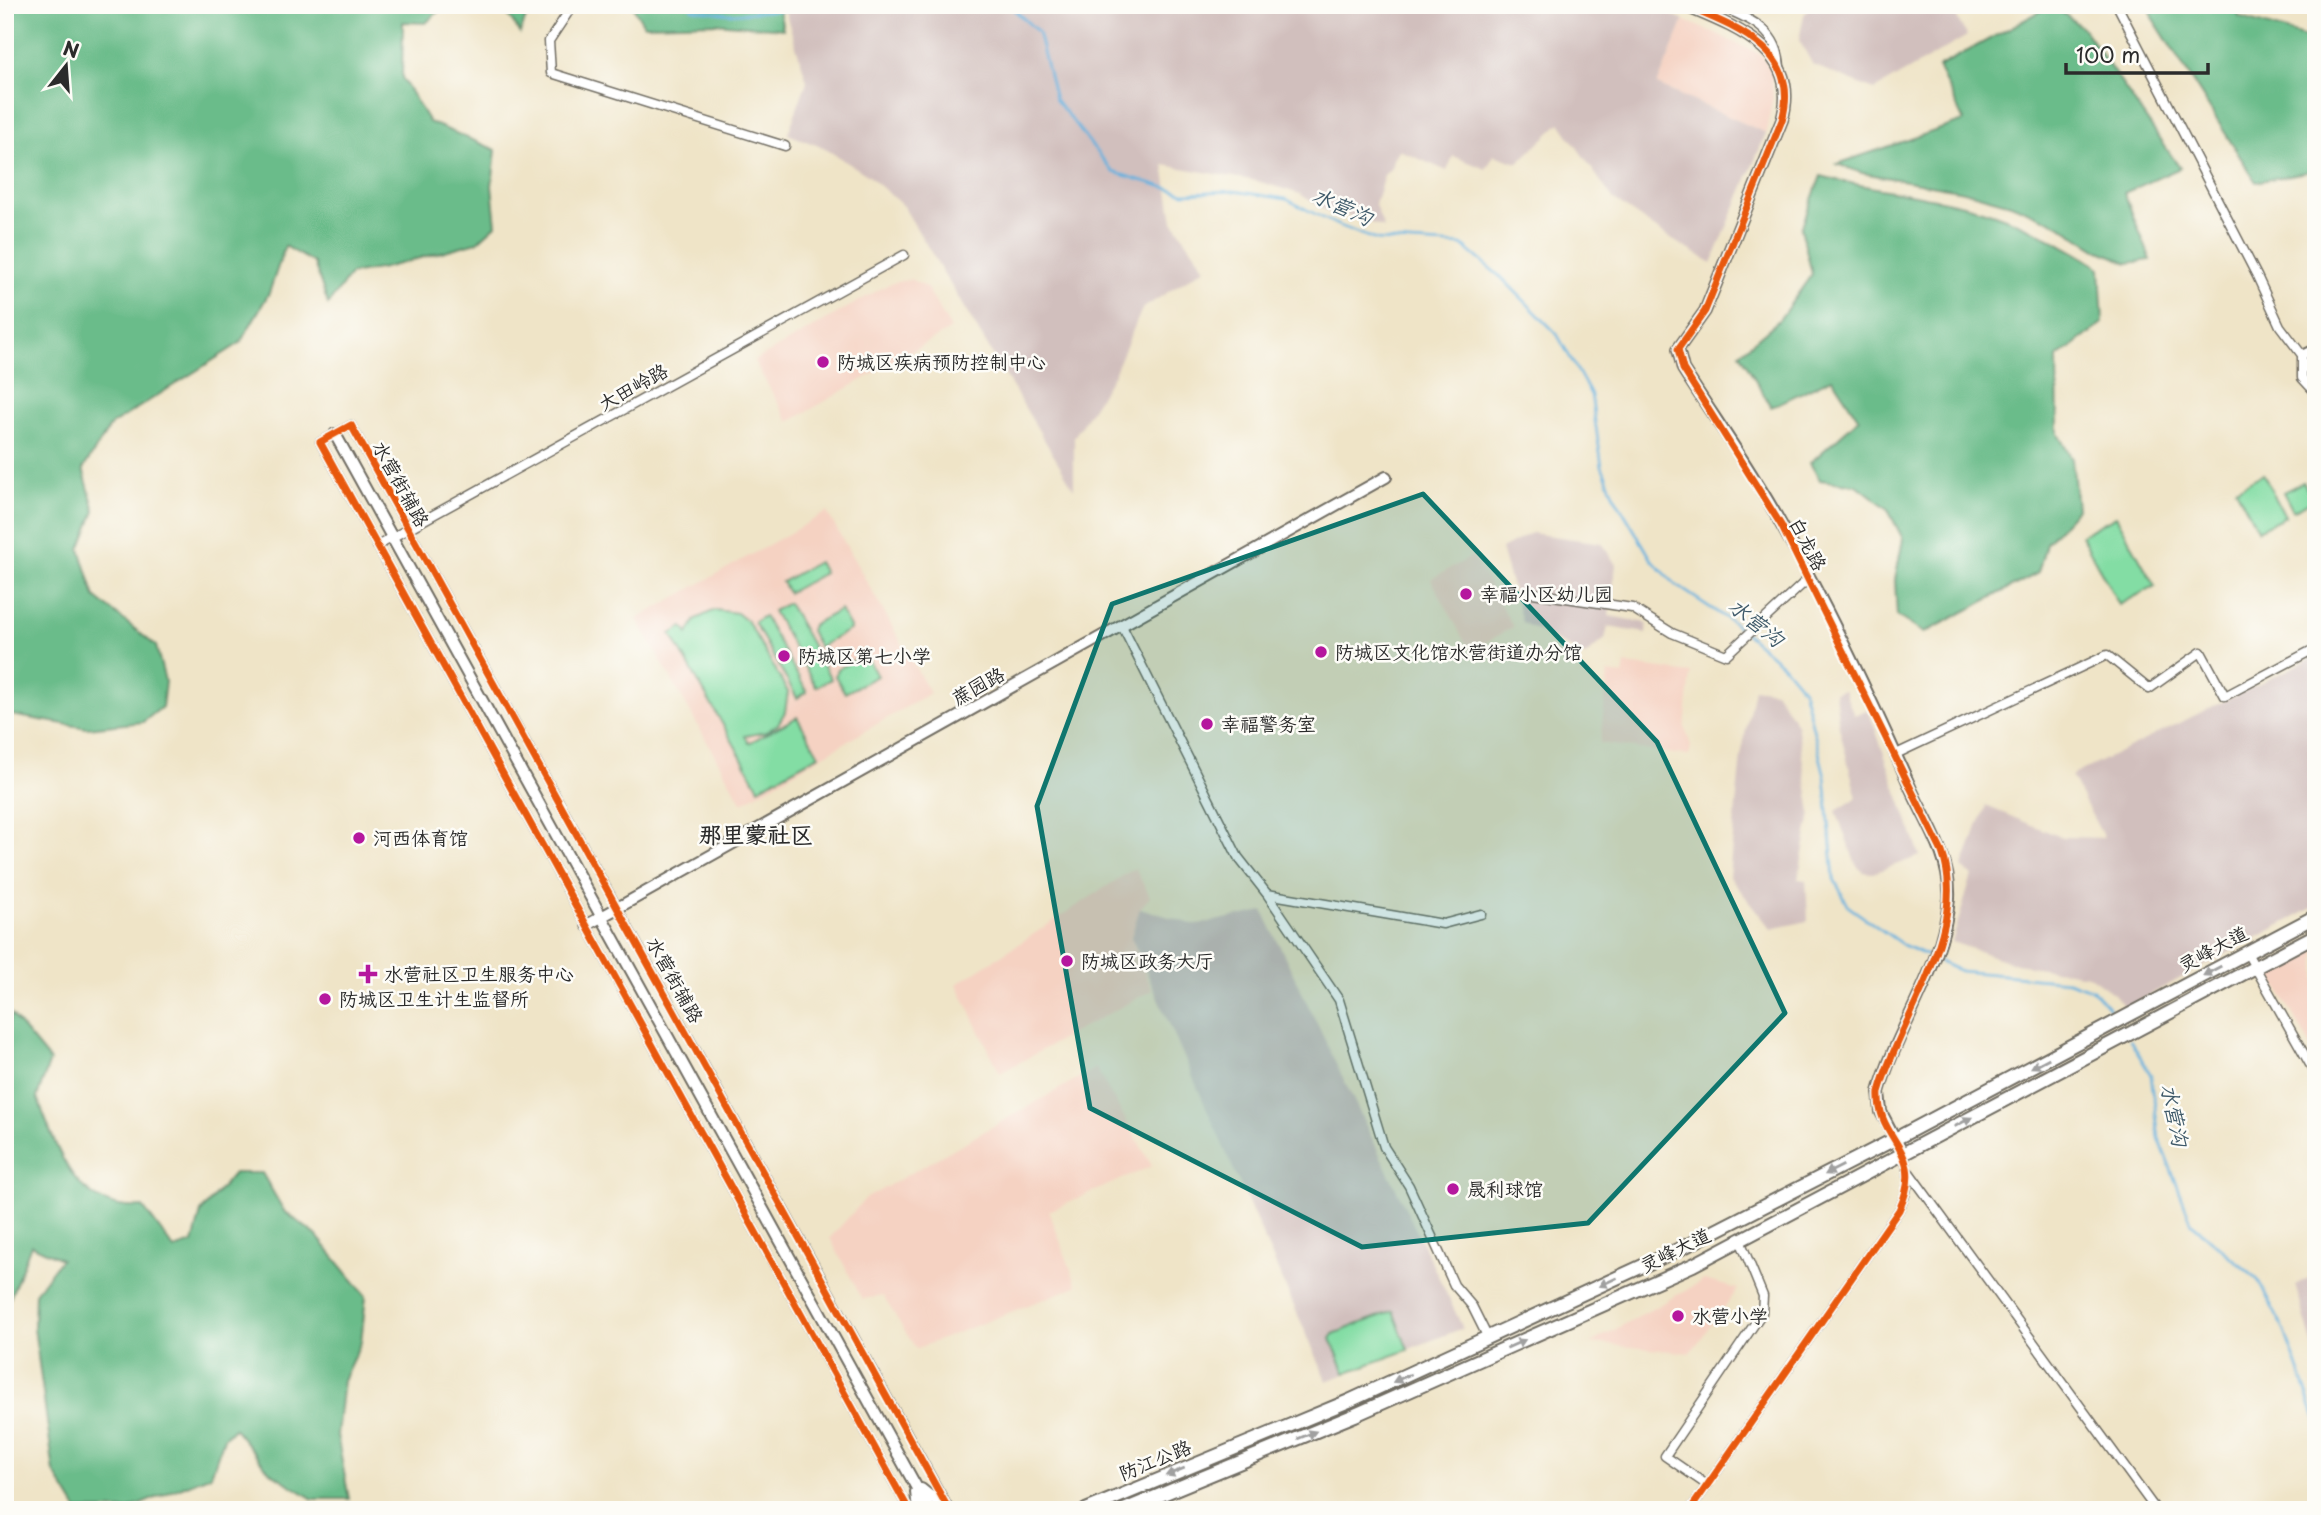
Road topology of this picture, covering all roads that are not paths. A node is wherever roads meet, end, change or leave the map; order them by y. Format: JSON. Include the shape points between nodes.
{"nodes":[{"id":1,"x":573,"y":5,"type":"edge"},
{"id":2,"x":1683,"y":5,"type":"edge"},
{"id":3,"x":1717,"y":5,"type":"edge"},
{"id":4,"x":2117,"y":5,"type":"edge"},
{"id":5,"x":1780,"y":67,"type":"junction"},
{"id":6,"x":785,"y":146,"type":"dead end"},
{"id":7,"x":904,"y":255,"type":"dead end"},
{"id":8,"x":2316,"y":348,"type":"edge"},
{"id":9,"x":2302,"y":355,"type":"junction"},
{"id":10,"x":2316,"y":393,"type":"edge"},
{"id":11,"x":335,"y":434,"type":"junction"},
{"id":12,"x":1387,"y":477,"type":"dead end"},
{"id":13,"x":408,"y":529,"type":"junction"},
{"id":14,"x":393,"y":537,"type":"junction"},
{"id":15,"x":377,"y":546,"type":"junction"},
{"id":16,"x":1809,"y":578,"type":"junction"},
{"id":17,"x":1533,"y":593,"type":"dead end"},
{"id":18,"x":1122,"y":625,"type":"junction"},
{"id":19,"x":2316,"y":648,"type":"edge"},
{"id":20,"x":1896,"y":754,"type":"junction"},
{"id":21,"x":1266,"y":894,"type":"junction"},
{"id":22,"x":617,"y":908,"type":"junction"},
{"id":23,"x":1481,"y":914,"type":"dead end"},
{"id":24,"x":2316,"y":916,"type":"edge"},
{"id":25,"x":602,"y":917,"type":"junction"},
{"id":26,"x":587,"y":925,"type":"junction"},
{"id":27,"x":2316,"y":935,"type":"edge"},
{"id":28,"x":2247,"y":953,"type":"junction"},
{"id":29,"x":2255,"y":968,"type":"junction"},
{"id":30,"x":2316,"y":1075,"type":"edge"},
{"id":31,"x":1895,"y":1139,"type":"junction"},
{"id":32,"x":1903,"y":1154,"type":"junction"},
{"id":33,"x":1909,"y":1172,"type":"junction"},
{"id":34,"x":1740,"y":1240,"type":"junction"},
{"id":35,"x":1488,"y":1338,"type":"junction"},
{"id":36,"x":1238,"y":1446,"type":"joint"},
{"id":37,"x":1244,"y":1461,"type":"joint"},
{"id":38,"x":916,"y":1485,"type":"junction"},
{"id":39,"x":1707,"y":1485,"type":"junction"},
{"id":40,"x":909,"y":1510,"type":"edge"},
{"id":41,"x":918,"y":1510,"type":"edge"},
{"id":42,"x":929,"y":1510,"type":"edge"},
{"id":43,"x":948,"y":1510,"type":"edge"},
{"id":44,"x":1086,"y":1510,"type":"edge"},
{"id":45,"x":1124,"y":1510,"type":"edge"},
{"id":46,"x":1690,"y":1510,"type":"edge"},
{"id":47,"x":2156,"y":1510,"type":"edge"}],
"edges":[{"from":1,"to":6,"type":"street","via":[[549,41],[551,73]]},
{"from":2,"to":5,"type":"street","via":[[1748,36]]},
{"from":3,"to":5,"type":"street","via":[[1772,36]]},
{"from":4,"to":9,"type":"street","via":[[2280,326]]},
{"from":5,"to":16,"type":"street","name":"白龙路","via":[[1786,93],[1782,120],[1704,311],[1678,349],[1683,369]]},
{"from":7,"to":13,"type":"street","name":"大田岭路"},
{"from":8,"to":9,"type":"street"},
{"from":9,"to":10,"type":"street","via":[[2302,378]]},
{"from":11,"to":13,"type":"street","name":"水营街辅路","via":[[351,425]]},
{"from":11,"to":14,"type":"street"},
{"from":11,"to":15,"type":"street","via":[[320,442]]},
{"from":12,"to":18,"type":"street","name":"蔗园路"},
{"from":13,"to":14,"type":"street","name":"大田岭路"},
{"from":13,"to":22,"type":"street","name":"水营街辅路"},
{"from":14,"to":15,"type":"street","name":"大田岭路"},
{"from":14,"to":25,"type":"street"},
{"from":15,"to":26,"type":"street"},
{"from":16,"to":17,"type":"street","via":[[1726,655],[1672,633],[1632,608]]},
{"from":16,"to":20,"type":"street","name":"白龙路"},
{"from":18,"to":21,"type":"street","via":[[1238,857]]},
{"from":18,"to":22,"type":"street","name":"蔗园路"},
{"from":19,"to":20,"type":"street","via":[[2225,696],[2201,652],[2149,689],[2107,655]]},
{"from":20,"to":31,"type":"street","name":"白龙路","via":[[1945,861],[1949,896],[1929,971],[1880,1092],[1881,1111]]},
{"from":21,"to":23,"type":"street","via":[[1443,924]]},
{"from":21,"to":35,"type":"street","via":[[1339,1000],[1384,1147],[1409,1186],[1454,1285],[1472,1306]]},
{"from":22,"to":25,"type":"street","name":"蔗园路"},
{"from":22,"to":43,"type":"street","name":"水营街辅路"},
{"from":24,"to":28,"type":"main road","name":"灵峰大道"},
{"from":25,"to":26,"type":"street","name":"蔗园路"},
{"from":25,"to":38,"type":"street"},
{"from":26,"to":40,"type":"street"},
{"from":27,"to":29,"type":"main road","name":"灵峰大道"},
{"from":28,"to":29,"type":"street"},
{"from":28,"to":31,"type":"main road","name":"灵峰大道","one_way":true},
{"from":29,"to":30,"type":"street"},
{"from":32,"to":29,"type":"main road","name":"灵峰大道","one_way":true},
{"from":31,"to":32,"type":"street","name":"白龙路"},
{"from":31,"to":35,"type":"main road","name":"灵峰大道","one_way":true,"via":[[1684,1247]]},
{"from":32,"to":33,"type":"street"},
{"from":32,"to":34,"type":"main road","name":"灵峰大道"},
{"from":33,"to":39,"type":"street","via":[[1908,1191],[1899,1210]]},
{"from":33,"to":47,"type":"street"},
{"from":37,"to":34,"type":"main road","name":"灵峰大道","one_way":true,"via":[[1693,1265]]},
{"from":34,"to":39,"type":"street","via":[[1763,1296],[1762,1313],[1665,1456]]},
{"from":35,"to":36,"type":"main road","name":"灵峰大道","one_way":true,"via":[[1349,1402]]},
{"from":36,"to":44,"type":"main road","name":"防江公路","one_way":true},
{"from":37,"to":45,"type":"main road","name":"防江公路"},
{"from":38,"to":41,"type":"street"},
{"from":38,"to":42,"type":"street"},
{"from":38,"to":43,"type":"street"},
{"from":39,"to":46,"type":"street"}]}
